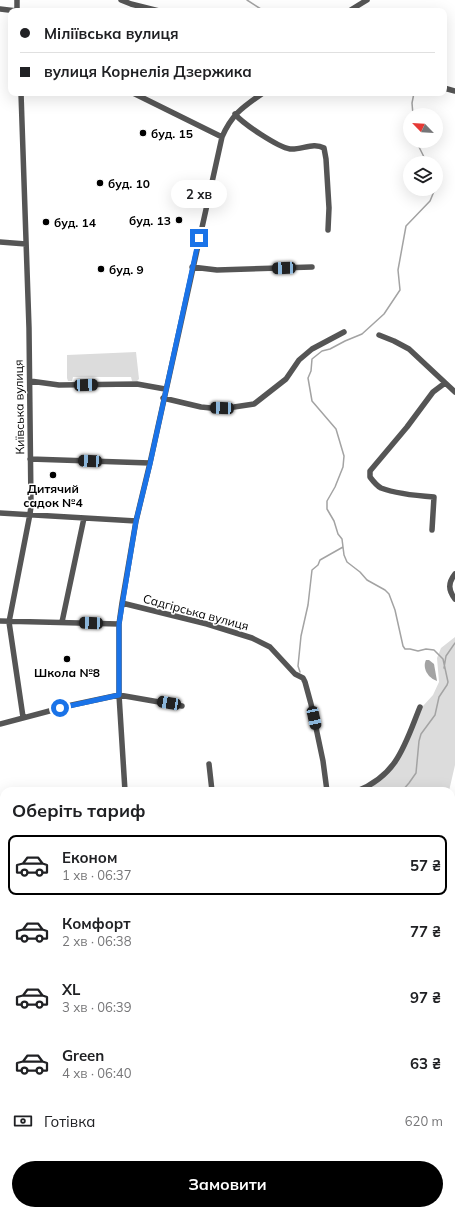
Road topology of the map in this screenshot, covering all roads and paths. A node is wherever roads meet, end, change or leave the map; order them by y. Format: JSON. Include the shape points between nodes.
{"nodes":[{"id":1,"x":121,"y":0,"type":"edge"},
{"id":2,"x":367,"y":0,"type":"edge"},
{"id":3,"x":147,"y":8,"type":"edge"},
{"id":4,"x":354,"y":8,"type":"edge"},
{"id":5,"x":21,"y":96,"type":"edge"},
{"id":6,"x":139,"y":96,"type":"edge"},
{"id":7,"x":259,"y":96,"type":"edge"},
{"id":8,"x":235,"y":114,"type":"junction"},
{"id":9,"x":222,"y":137,"type":"junction"},
{"id":10,"x":328,"y":230,"type":"dead end"},
{"id":11,"x":0,"y":242,"type":"edge"},
{"id":12,"x":26,"y":244,"type":"junction"},
{"id":13,"x":192,"y":267,"type":"junction"},
{"id":14,"x":312,"y":267,"type":"dead end"},
{"id":15,"x":344,"y":332,"type":"dead end"},
{"id":16,"x":379,"y":335,"type":"dead end"},
{"id":17,"x":30,"y":381,"type":"junction"},
{"id":18,"x":445,"y":383,"type":"junction"},
{"id":19,"x":166,"y":389,"type":"junction"},
{"id":20,"x":455,"y":392,"type":"edge"},
{"id":21,"x":163,"y":398,"type":"junction"},
{"id":22,"x":30,"y":459,"type":"junction"},
{"id":23,"x":150,"y":464,"type":"junction"},
{"id":24,"x":0,"y":513,"type":"edge"},
{"id":25,"x":30,"y":514,"type":"junction"},
{"id":26,"x":84,"y":518,"type":"junction"},
{"id":27,"x":136,"y":521,"type":"junction"},
{"id":28,"x":432,"y":530,"type":"dead end"},
{"id":29,"x":455,"y":574,"type":"edge"},
{"id":30,"x":455,"y":599,"type":"edge"},
{"id":31,"x":122,"y":603,"type":"junction"},
{"id":32,"x":0,"y":621,"type":"edge"},
{"id":33,"x":9,"y":622,"type":"junction"},
{"id":34,"x":62,"y":622,"type":"junction"},
{"id":35,"x":119,"y":624,"type":"junction"},
{"id":36,"x":119,"y":695,"type":"junction"},
{"id":37,"x":182,"y":706,"type":"dead end"},
{"id":38,"x":420,"y":707,"type":"dead end"},
{"id":39,"x":23,"y":717,"type":"junction"},
{"id":40,"x":0,"y":724,"type":"edge"},
{"id":41,"x":209,"y":764,"type":"dead end"},
{"id":42,"x":125,"y":787,"type":"edge"},
{"id":43,"x":212,"y":787,"type":"edge"},
{"id":44,"x":326,"y":787,"type":"edge"},
{"id":45,"x":367,"y":787,"type":"edge"}],
"edges":[{"from":1,"to":3,"type":"street"},
{"from":2,"to":4,"type":"street"},
{"from":5,"to":12,"type":"street","name":"Київська вулиця"},
{"from":6,"to":9,"type":"street"},
{"from":7,"to":8,"type":"street"},
{"from":8,"to":9,"type":"street","via":[[227,123]]},
{"from":8,"to":10,"type":"street","via":[[282,147],[324,148],[329,208]]},
{"from":9,"to":13,"type":"street"},
{"from":11,"to":12,"type":"street"},
{"from":12,"to":17,"type":"street","name":"Київська вулиця"},
{"from":13,"to":14,"type":"street","via":[[217,270]]},
{"from":13,"to":19,"type":"street"},
{"from":15,"to":21,"type":"street","via":[[312,349],[299,360],[286,379],[254,404],[212,408]]},
{"from":16,"to":18,"type":"street","via":[[409,349]]},
{"from":17,"to":19,"type":"street","via":[[59,385],[137,384]]},
{"from":17,"to":22,"type":"street","name":"Київська вулиця"},
{"from":18,"to":20,"type":"street"},
{"from":18,"to":28,"type":"street","via":[[433,392],[370,471],[370,477],[382,488],[415,496],[434,497]]},
{"from":19,"to":21,"type":"street"},
{"from":21,"to":23,"type":"street"},
{"from":22,"to":23,"type":"street"},
{"from":22,"to":25,"type":"street","name":"Київська вулиця"},
{"from":23,"to":27,"type":"street"},
{"from":24,"to":25,"type":"street"},
{"from":25,"to":26,"type":"street"},
{"from":25,"to":33,"type":"street","name":"Київська вулиця"},
{"from":26,"to":27,"type":"street"},
{"from":26,"to":34,"type":"street"},
{"from":27,"to":31,"type":"street"},
{"from":29,"to":30,"type":"street","via":[[449,585]]},
{"from":31,"to":35,"type":"street"},
{"from":31,"to":44,"type":"street","name":"Садгірська вулиця","via":[[206,624],[252,638],[270,647],[305,682]]},
{"from":32,"to":33,"type":"street"},
{"from":33,"to":34,"type":"street"},
{"from":33,"to":39,"type":"street","name":"Київська вулиця"},
{"from":34,"to":35,"type":"street"},
{"from":35,"to":36,"type":"street"},
{"from":36,"to":37,"type":"street"},
{"from":36,"to":39,"type":"street"},
{"from":36,"to":42,"type":"street"},
{"from":38,"to":45,"type":"street","via":[[398,759],[387,773]]},
{"from":39,"to":40,"type":"street"},
{"from":41,"to":43,"type":"street"}]}
